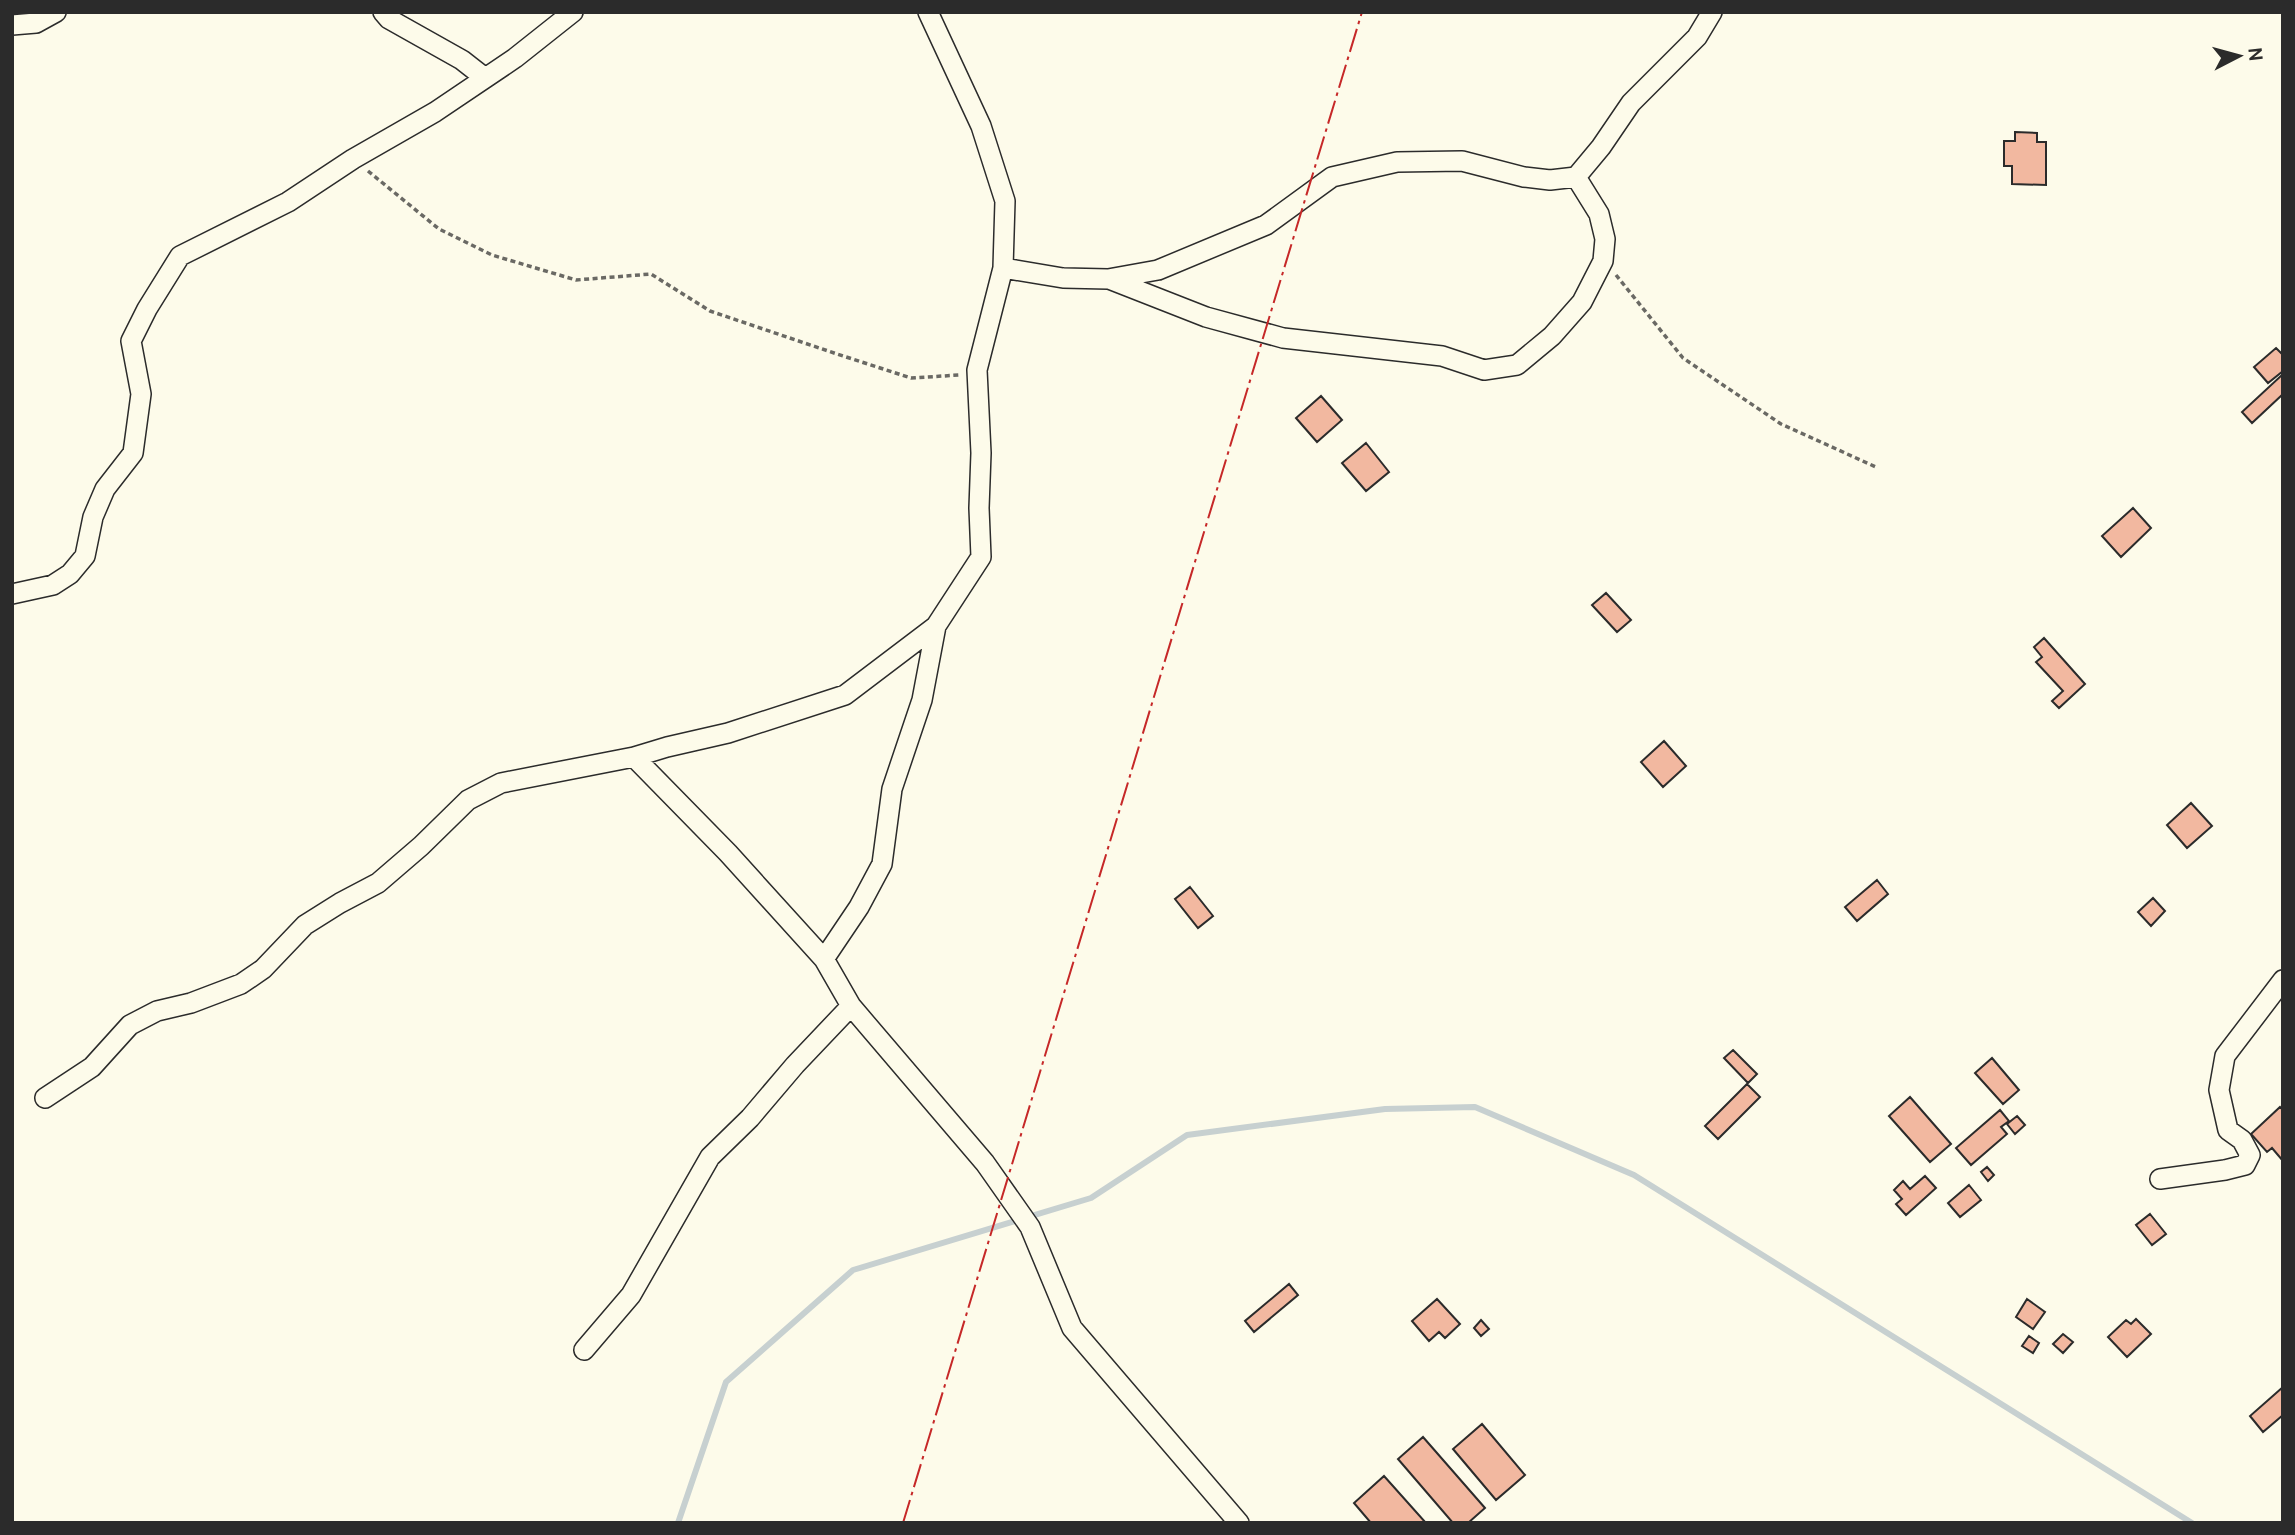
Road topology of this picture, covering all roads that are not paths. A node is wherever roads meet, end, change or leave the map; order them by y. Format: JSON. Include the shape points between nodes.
{"nodes":[{"id":1,"x":56,"y":12,"type":"edge"},
{"id":2,"x":383,"y":12,"type":"edge"},
{"id":3,"x":573,"y":12,"type":"edge"},
{"id":4,"x":928,"y":12,"type":"edge"},
{"id":5,"x":1712,"y":12,"type":"edge"},
{"id":6,"x":12,"y":25,"type":"edge"},
{"id":7,"x":485,"y":78,"type":"junction"},
{"id":8,"x":1576,"y":177,"type":"junction"},
{"id":9,"x":1003,"y":268,"type":"junction"},
{"id":10,"x":1108,"y":279,"type":"junction"},
{"id":11,"x":12,"y":594,"type":"edge"},
{"id":12,"x":936,"y":626,"type":"junction"},
{"id":13,"x":634,"y":757,"type":"junction"},
{"id":14,"x":824,"y":959,"type":"junction"},
{"id":15,"x":2283,"y":980,"type":"edge"},
{"id":16,"x":851,"y":1006,"type":"junction"},
{"id":17,"x":45,"y":1098,"type":"dead end"},
{"id":18,"x":2160,"y":1179,"type":"dead end"},
{"id":19,"x":584,"y":1350,"type":"dead end"},
{"id":20,"x":1238,"y":1523,"type":"edge"}],
"edges":[{"from":1,"to":6,"type":"street","via":[[36,23]]},
{"from":2,"to":7,"type":"street"},
{"from":3,"to":7,"type":"street"},
{"from":4,"to":9,"type":"street","via":[[981,126],[1005,201]]},
{"from":5,"to":8,"type":"street","via":[[1697,37],[1631,103]]},
{"from":7,"to":11,"type":"street","via":[[288,202],[180,256],[131,341],[141,394],[133,453],[105,489],[85,556],[53,585]]},
{"from":8,"to":10,"type":"street","via":[[1524,177],[1462,160],[1397,162],[1332,177],[1266,225],[1158,270]]},
{"from":8,"to":10,"type":"street","via":[[1599,214],[1605,239],[1603,261],[1582,302],[1552,336],[1517,365],[1484,370],[1441,356],[1283,338],[1206,317]]},
{"from":9,"to":10,"type":"street","via":[[1063,278]]},
{"from":9,"to":12,"type":"street","via":[[977,370],[981,558]]},
{"from":12,"to":13,"type":"street","via":[[845,695]]},
{"from":12,"to":14,"type":"street","via":[[922,700],[892,789],[882,864]]},
{"from":13,"to":14,"type":"street"},
{"from":13,"to":17,"type":"street","via":[[501,783],[468,800],[378,883],[305,925],[263,969],[241,984],[157,1011],[130,1025],[92,1067]]},
{"from":14,"to":16,"type":"street"},
{"from":15,"to":18,"type":"street","via":[[2225,1056],[2219,1090],[2228,1130],[2242,1140],[2250,1155],[2245,1165]]},
{"from":16,"to":19,"type":"street","via":[[710,1157],[631,1295]]},
{"from":16,"to":20,"type":"street","via":[[985,1163],[1030,1227],[1072,1328]]}]}
